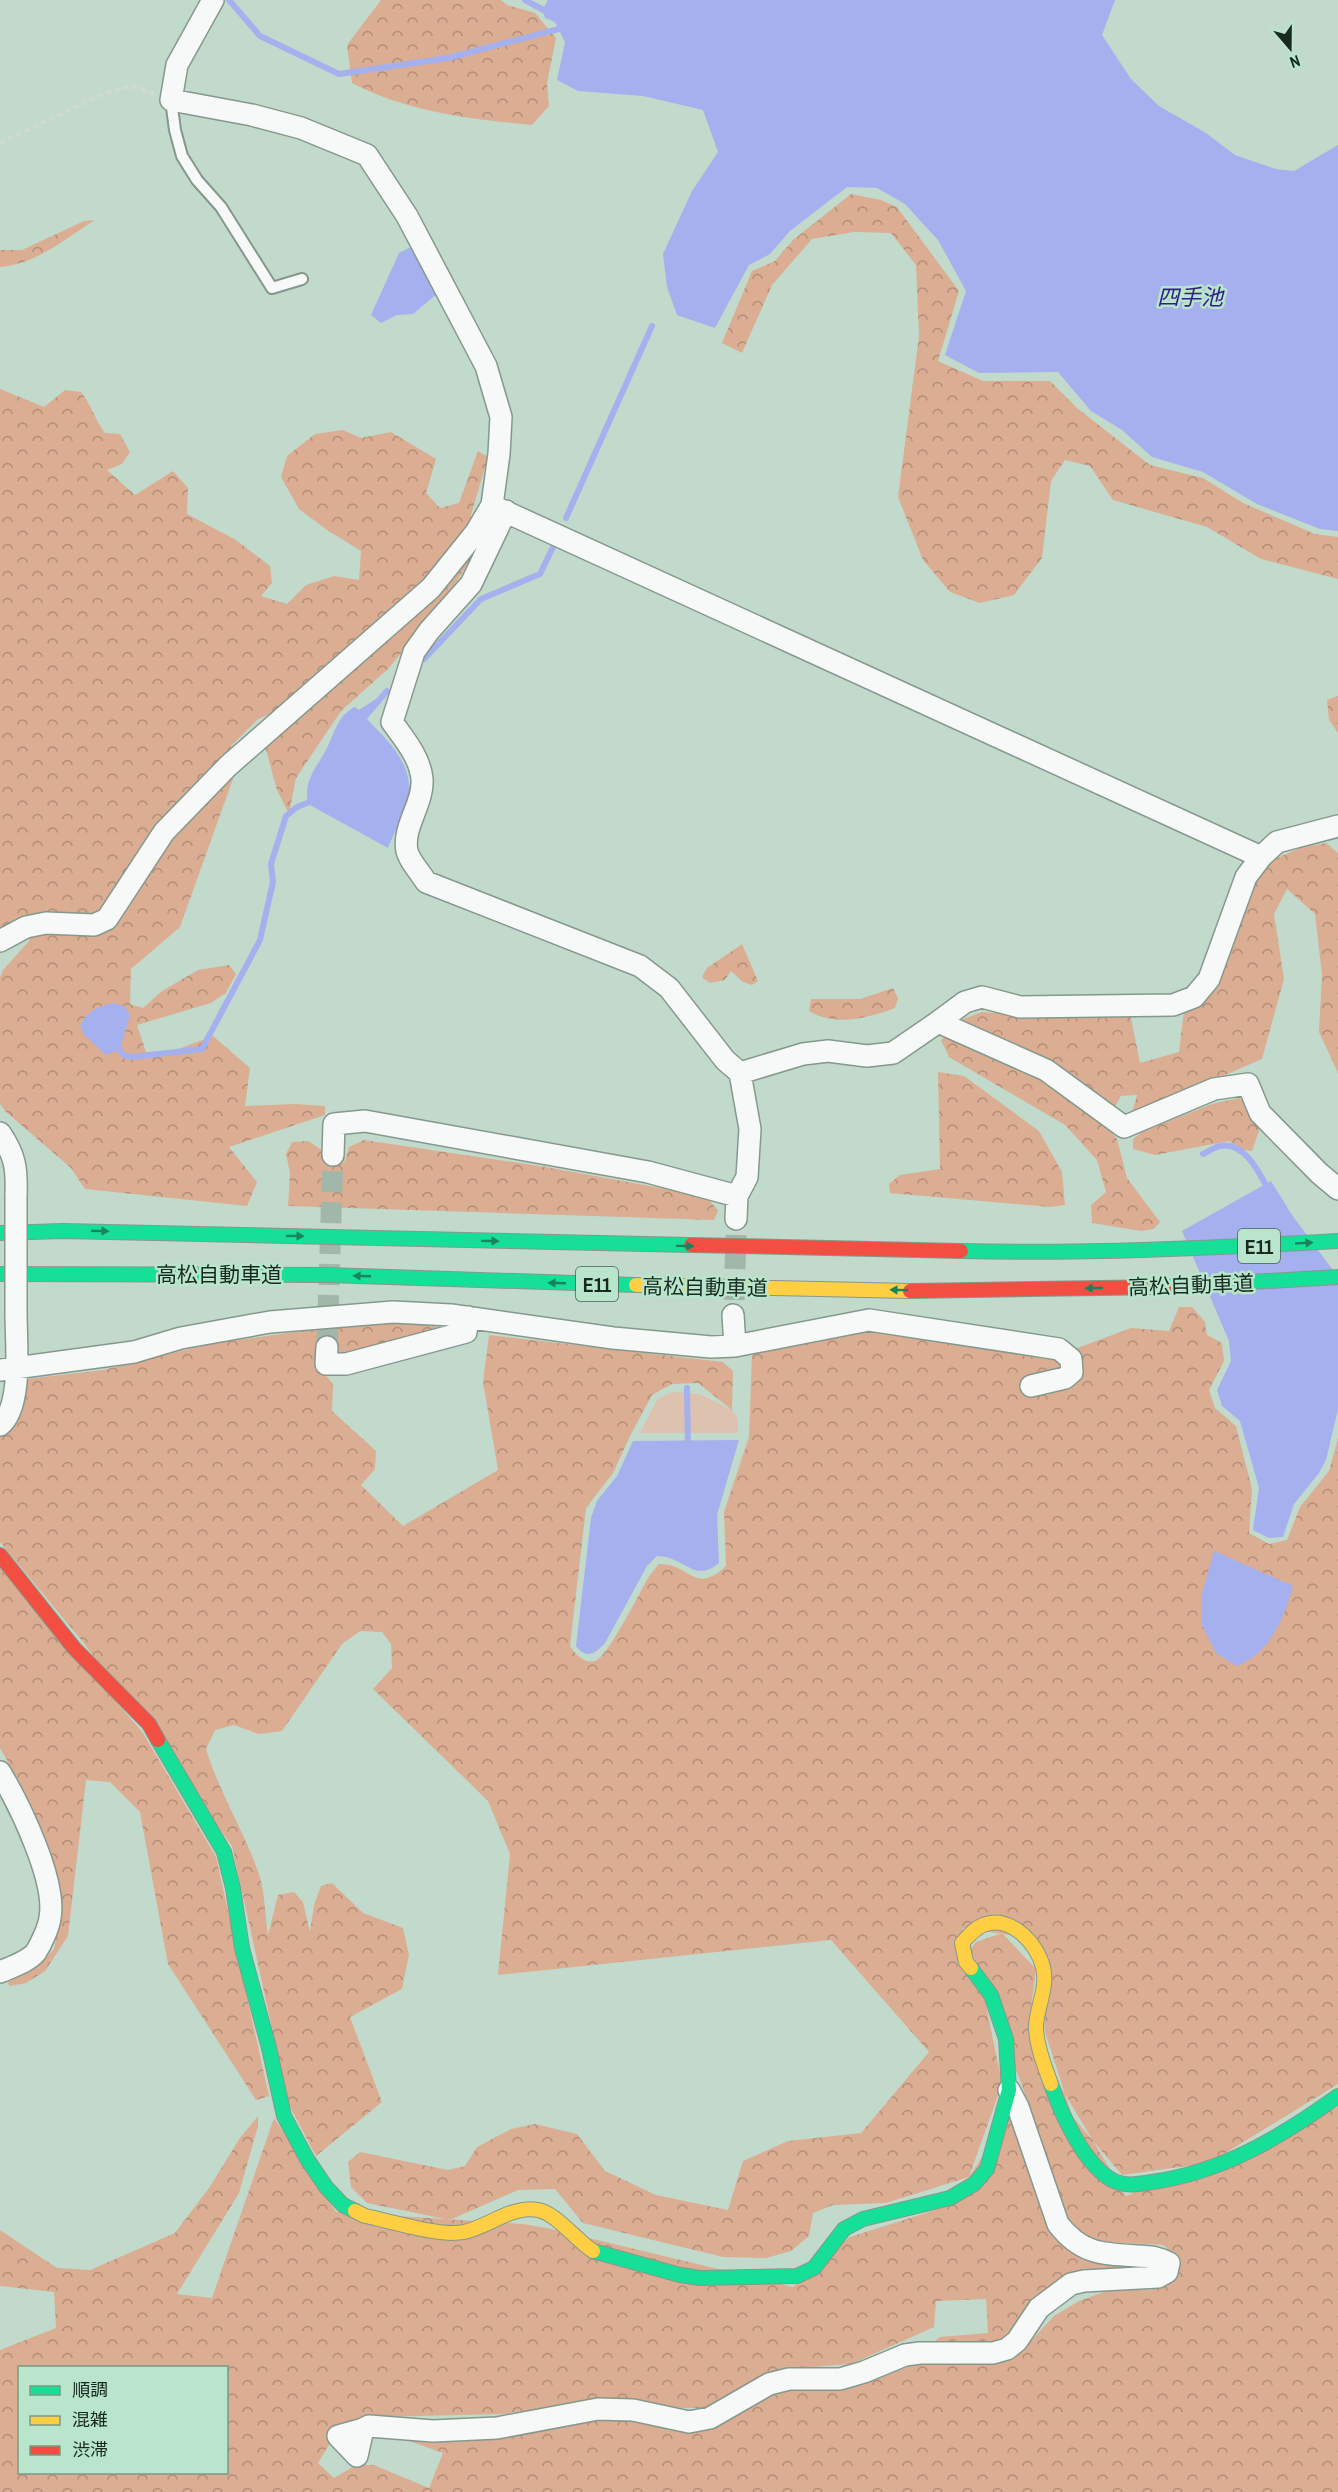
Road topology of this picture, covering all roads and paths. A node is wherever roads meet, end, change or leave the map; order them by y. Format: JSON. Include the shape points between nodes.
{"nodes":[{"id":1,"x":213,"y":0,"type":"edge"},
{"id":2,"x":171,"y":100,"type":"junction"},
{"id":3,"x":0,"y":143,"type":"edge"},
{"id":4,"x":302,"y":279,"type":"dead end"},
{"id":5,"x":499,"y":508,"type":"junction"},
{"id":6,"x":1338,"y":826,"type":"edge"},
{"id":7,"x":1261,"y":857,"type":"junction"},
{"id":8,"x":0,"y":941,"type":"edge"},
{"id":9,"x":938,"y":1022,"type":"junction"},
{"id":10,"x":740,"y":1073,"type":"junction"},
{"id":11,"x":4,"y":1145,"type":"edge"},
{"id":12,"x":333,"y":1155,"type":"tunnel mouth"},
{"id":13,"x":1338,"y":1189,"type":"edge"},
{"id":14,"x":737,"y":1196,"type":"junction"},
{"id":15,"x":736,"y":1219,"type":"tunnel mouth"},
{"id":16,"x":0,"y":1225,"type":"edge"},
{"id":17,"x":63,"y":1231,"type":"junction"},
{"id":18,"x":0,"y":1233,"type":"edge"},
{"id":19,"x":1337,"y":1242,"type":"edge"},
{"id":20,"x":0,"y":1274,"type":"edge"},
{"id":21,"x":327,"y":1275,"type":"junction"},
{"id":22,"x":1338,"y":1277,"type":"edge"},
{"id":23,"x":58,"y":1288,"type":"dead end"},
{"id":24,"x":35,"y":1290,"type":"dead end"},
{"id":25,"x":0,"y":1292,"type":"edge"},
{"id":26,"x":733,"y":1315,"type":"tunnel mouth"},
{"id":27,"x":468,"y":1317,"type":"junction"},
{"id":28,"x":735,"y":1346,"type":"junction"},
{"id":29,"x":327,"y":1347,"type":"tunnel mouth"},
{"id":30,"x":8,"y":1369,"type":"edge"},
{"id":31,"x":1031,"y":1386,"type":"dead end"},
{"id":32,"x":0,"y":1425,"type":"edge"},
{"id":33,"x":0,"y":1555,"type":"edge"},
{"id":34,"x":0,"y":1772,"type":"edge"},
{"id":35,"x":0,"y":1972,"type":"edge"},
{"id":36,"x":1009,"y":2090,"type":"junction"},
{"id":37,"x":1338,"y":2096,"type":"edge"},
{"id":38,"x":363,"y":2429,"type":"dead end"}],
"edges":[{"from":1,"to":2,"type":"street","via":[[177,65]]},
{"from":2,"to":3,"type":"path","via":[[135,87],[122,88]]},
{"from":2,"to":4,"type":"lane","via":[[182,156],[221,207],[272,288]]},
{"from":2,"to":5,"type":"street","via":[[301,128],[367,155],[407,216],[486,366],[501,417]]},
{"from":5,"to":7,"type":"street"},
{"from":5,"to":8,"type":"street","via":[[431,588],[228,766],[164,832],[107,919],[94,926],[46,923],[26,927]]},
{"from":5,"to":10,"type":"street","via":[[471,584],[414,652],[392,722],[414,754],[422,779],[407,852],[426,882],[640,966],[669,988],[725,1060]]},
{"from":6,"to":7,"type":"street","via":[[1277,842]]},
{"from":7,"to":9,"type":"street","via":[[1246,877],[1209,979],[1194,998],[1173,1005],[1020,1007],[982,997],[965,1002]]},
{"from":9,"to":10,"type":"street","via":[[892,1053],[803,1054]]},
{"from":9,"to":13,"type":"street","via":[[1046,1070],[1124,1127],[1214,1089],[1248,1084],[1260,1113]]},
{"from":10,"to":14,"type":"street","via":[[750,1129],[747,1177]]},
{"from":11,"to":30,"type":"street","bridge":true,"via":[[16,1173],[16,1314]]},
{"from":12,"to":14,"type":"street","via":[[334,1124],[365,1121],[648,1172]]},
{"from":14,"to":15,"type":"street"},
{"from":16,"to":17,"type":"main road"},
{"from":17,"to":18,"type":"main road","name":"高松自動車道","number":"E11"},
{"from":17,"to":19,"type":"main road","name":"高松自動車道","number":"E11","one_way":true,"via":[[1015,1253]]},
{"from":20,"to":21,"type":"main road","name":"高松自動車道","number":"E11"},
{"from":22,"to":21,"type":"main road","name":"高松自動車道","number":"E11","one_way":true,"via":[[1195,1286],[931,1291]]},
{"from":21,"to":23,"type":"main road"},
{"from":24,"to":25,"type":"main road"},
{"from":26,"to":28,"type":"street"},
{"from":27,"to":28,"type":"street","via":[[613,1338]]},
{"from":27,"to":29,"type":"street","via":[[466,1332],[346,1364],[326,1365]]},
{"from":27,"to":30,"type":"street","via":[[393,1312],[270,1322],[181,1338],[134,1352]]},
{"from":28,"to":31,"type":"street","via":[[869,1320],[1059,1349],[1071,1359],[1072,1371],[1065,1378]]},
{"from":30,"to":32,"type":"street","via":[[13,1406]]},
{"from":33,"to":36,"type":"main road","via":[[74,1648],[149,1724],[224,1852],[242,1948],[284,2116],[307,2159],[343,2205],[365,2216],[443,2232],[464,2232],[522,2210],[539,2210],[597,2254],[700,2278],[797,2276],[814,2268],[844,2229],[863,2219],[950,2198],[974,2184],[987,2169]]},
{"from":34,"to":35,"type":"street","via":[[43,1870],[50,1892],[50,1919],[35,1953]]},
{"from":36,"to":37,"type":"main road","via":[[1006,2039],[991,1995],[966,1962],[962,1943],[982,1924],[993,1922],[1016,1929],[1034,1947],[1043,1964],[1047,1984],[1036,2033],[1053,2087],[1064,2118],[1096,2166],[1118,2183],[1133,2185],[1211,2170],[1254,2152]]},
{"from":36,"to":38,"type":"street","via":[[1058,2224],[1070,2239],[1087,2249],[1112,2255],[1161,2258],[1169,2263],[1167,2272],[1158,2277],[1071,2284],[1039,2308],[1007,2349],[905,2355],[840,2379],[789,2379],[769,2384],[710,2418],[689,2422],[633,2410],[598,2409],[497,2428],[433,2431],[377,2425]]}]}
